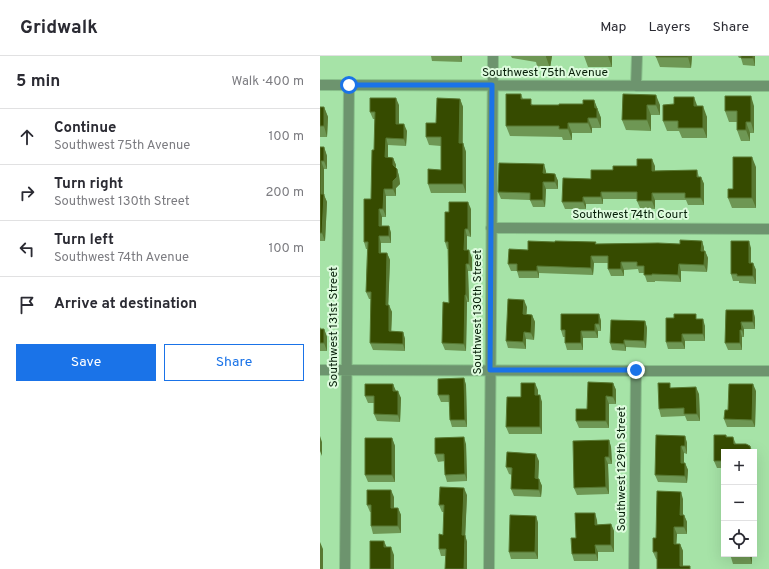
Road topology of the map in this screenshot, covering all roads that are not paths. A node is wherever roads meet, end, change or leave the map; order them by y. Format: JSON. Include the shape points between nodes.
{"nodes":[{"id":1,"x":493,"y":56,"type":"edge"},
{"id":2,"x":636,"y":56,"type":"edge"},
{"id":3,"x":320,"y":85,"type":"edge"},
{"id":4,"x":349,"y":85,"type":"junction"},
{"id":5,"x":492,"y":85,"type":"junction"},
{"id":6,"x":636,"y":86,"type":"junction"},
{"id":7,"x":769,"y":86,"type":"edge"},
{"id":8,"x":491,"y":228,"type":"junction"},
{"id":9,"x":769,"y":229,"type":"edge"},
{"id":10,"x":320,"y":370,"type":"edge"},
{"id":11,"x":347,"y":370,"type":"junction"},
{"id":12,"x":490,"y":370,"type":"junction"},
{"id":13,"x":636,"y":370,"type":"junction"},
{"id":14,"x":769,"y":371,"type":"edge"},
{"id":15,"x":345,"y":569,"type":"edge"},
{"id":16,"x":489,"y":569,"type":"edge"},
{"id":17,"x":634,"y":569,"type":"edge"}],
"edges":[{"from":1,"to":5,"type":"street","name":"Southwest 130th Street"},
{"from":2,"to":6,"type":"street"},
{"from":3,"to":4,"type":"street","name":"Southwest 75th Avenue"},
{"from":4,"to":5,"type":"street","name":"Southwest 75th Avenue"},
{"from":4,"to":11,"type":"street","name":"Southwest 131st Street"},
{"from":5,"to":6,"type":"street","name":"Southwest 75th Avenue"},
{"from":5,"to":8,"type":"street","name":"Southwest 130th Street"},
{"from":6,"to":7,"type":"street","name":"Southwest 75th Avenue"},
{"from":8,"to":9,"type":"street","name":"Southwest 74th Court"},
{"from":8,"to":12,"type":"street","name":"Southwest 130th Street"},
{"from":10,"to":11,"type":"street"},
{"from":11,"to":12,"type":"street"},
{"from":11,"to":15,"type":"street","name":"Southwest 131st Street"},
{"from":12,"to":13,"type":"street"},
{"from":12,"to":16,"type":"street","name":"Southwest 130th Street"},
{"from":13,"to":14,"type":"street"},
{"from":13,"to":17,"type":"street","name":"Southwest 129th Street"}]}
